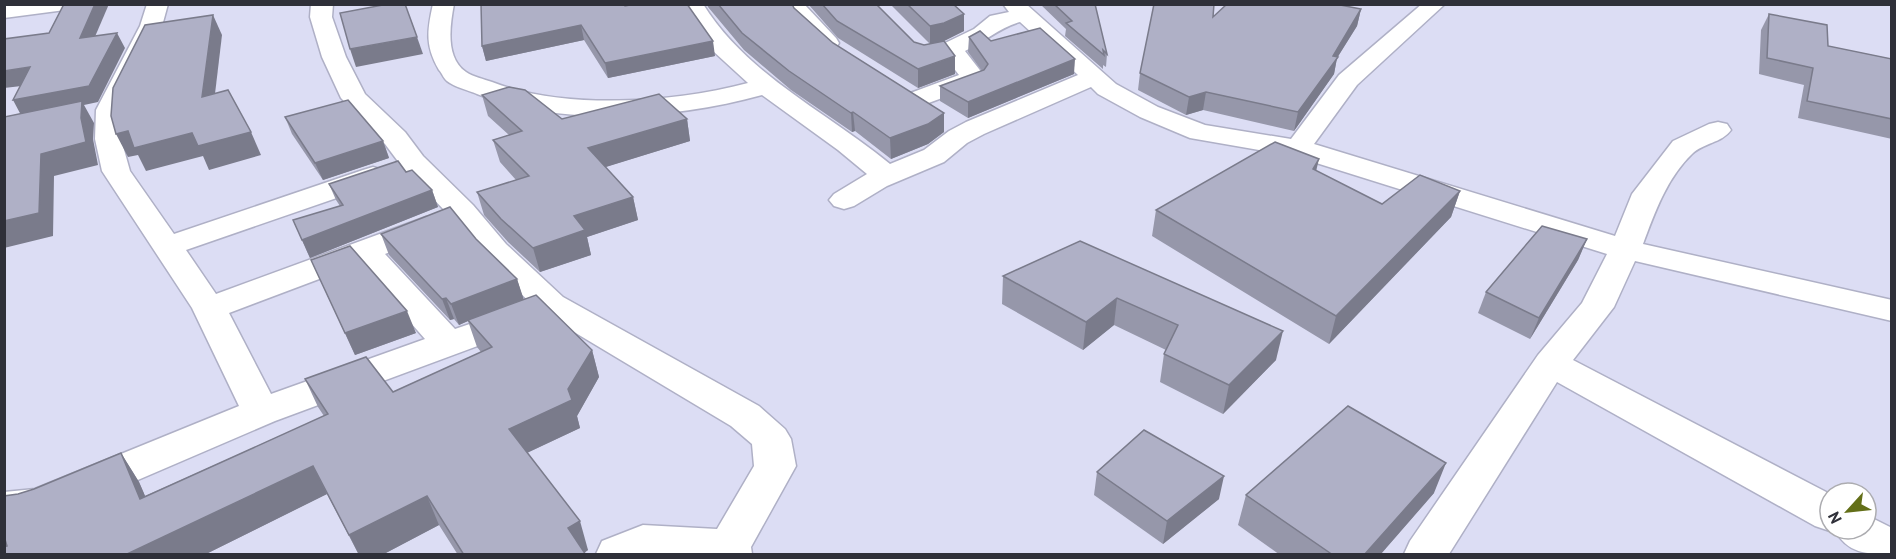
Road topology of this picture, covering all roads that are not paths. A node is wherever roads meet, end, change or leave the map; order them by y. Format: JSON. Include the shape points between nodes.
{"nodes":[{"id":1,"x":65,"y":4,"type":"edge"},
{"id":2,"x":158,"y":4,"type":"edge"},
{"id":3,"x":322,"y":4,"type":"edge"},
{"id":4,"x":444,"y":4,"type":"edge"},
{"id":5,"x":692,"y":4,"type":"edge"},
{"id":6,"x":794,"y":4,"type":"edge"},
{"id":7,"x":1435,"y":4,"type":"edge"},
{"id":8,"x":1018,"y":10,"type":"edge"},
{"id":9,"x":4,"y":12,"type":"edge"},
{"id":10,"x":848,"y":57,"type":"edge"},
{"id":11,"x":1094,"y":77,"type":"junction"},
{"id":12,"x":765,"y":86,"type":"junction"},
{"id":13,"x":1718,"y":130,"type":"dead end"},
{"id":14,"x":968,"y":132,"type":"junction"},
{"id":15,"x":1298,"y":148,"type":"junction"},
{"id":16,"x":413,"y":162,"type":"junction"},
{"id":17,"x":887,"y":176,"type":"junction"},
{"id":18,"x":844,"y":200,"type":"dead end"},
{"id":19,"x":462,"y":211,"type":"junction"},
{"id":20,"x":168,"y":246,"type":"junction"},
{"id":21,"x":1625,"y":249,"type":"junction"},
{"id":22,"x":366,"y":251,"type":"junction"},
{"id":23,"x":551,"y":304,"type":"junction"},
{"id":24,"x":209,"y":308,"type":"junction"},
{"id":25,"x":1892,"y":311,"type":"edge"},
{"id":26,"x":448,"y":343,"type":"junction"},
{"id":27,"x":1551,"y":363,"type":"junction"},
{"id":28,"x":261,"y":412,"type":"junction"},
{"id":29,"x":4,"y":508,"type":"edge"},
{"id":30,"x":1818,"y":508,"type":"edge"},
{"id":31,"x":1877,"y":541,"type":"edge"},
{"id":32,"x":1892,"y":550,"type":"edge"},
{"id":33,"x":730,"y":551,"type":"edge"},
{"id":34,"x":618,"y":555,"type":"edge"},
{"id":35,"x":1426,"y":555,"type":"edge"}],
"edges":[{"from":1,"to":9,"type":"street"},
{"from":2,"to":20,"type":"street","via":[[152,26],[98,112],[116,171]]},
{"from":3,"to":16,"type":"street","via":[[321,17],[334,57],[354,98],[395,138]]},
{"from":4,"to":12,"type":"street","via":[[438,30],[442,55],[456,77],[511,98],[643,108],[721,98]]},
{"from":5,"to":12,"type":"street","via":[[702,25]]},
{"from":6,"to":10,"type":"street","via":[[829,45]]},
{"from":7,"to":15,"type":"street","via":[[1348,80]]},
{"from":8,"to":11,"type":"street"},
{"from":8,"to":14,"type":"street","via":[[982,34],[942,51],[974,78],[905,94]]},
{"from":11,"to":14,"type":"street"},
{"from":11,"to":15,"type":"street","via":[[1149,112],[1199,132]]},
{"from":12,"to":17,"type":"street"},
{"from":13,"to":21,"type":"street","via":[[1683,147],[1647,194]]},
{"from":14,"to":17,"type":"street","via":[[934,156]]},
{"from":15,"to":21,"type":"street"},
{"from":16,"to":19,"type":"street"},
{"from":16,"to":20,"type":"street"},
{"from":17,"to":18,"type":"street"},
{"from":19,"to":22,"type":"street"},
{"from":19,"to":23,"type":"street","via":[[495,251]]},
{"from":20,"to":24,"type":"street"},
{"from":21,"to":25,"type":"street"},
{"from":21,"to":27,"type":"street","via":[[1597,307]]},
{"from":22,"to":24,"type":"street"},
{"from":22,"to":26,"type":"street"},
{"from":23,"to":26,"type":"street"},
{"from":23,"to":33,"type":"street","via":[[745,416],[771,439],[775,466]]},
{"from":24,"to":28,"type":"street"},
{"from":26,"to":28,"type":"street"},
{"from":27,"to":30,"type":"street"},
{"from":27,"to":35,"type":"street"},
{"from":28,"to":29,"type":"street","via":[[39,505]]},
{"from":31,"to":32,"type":"street"},
{"from":33,"to":34,"type":"street","via":[[643,543]]}]}
